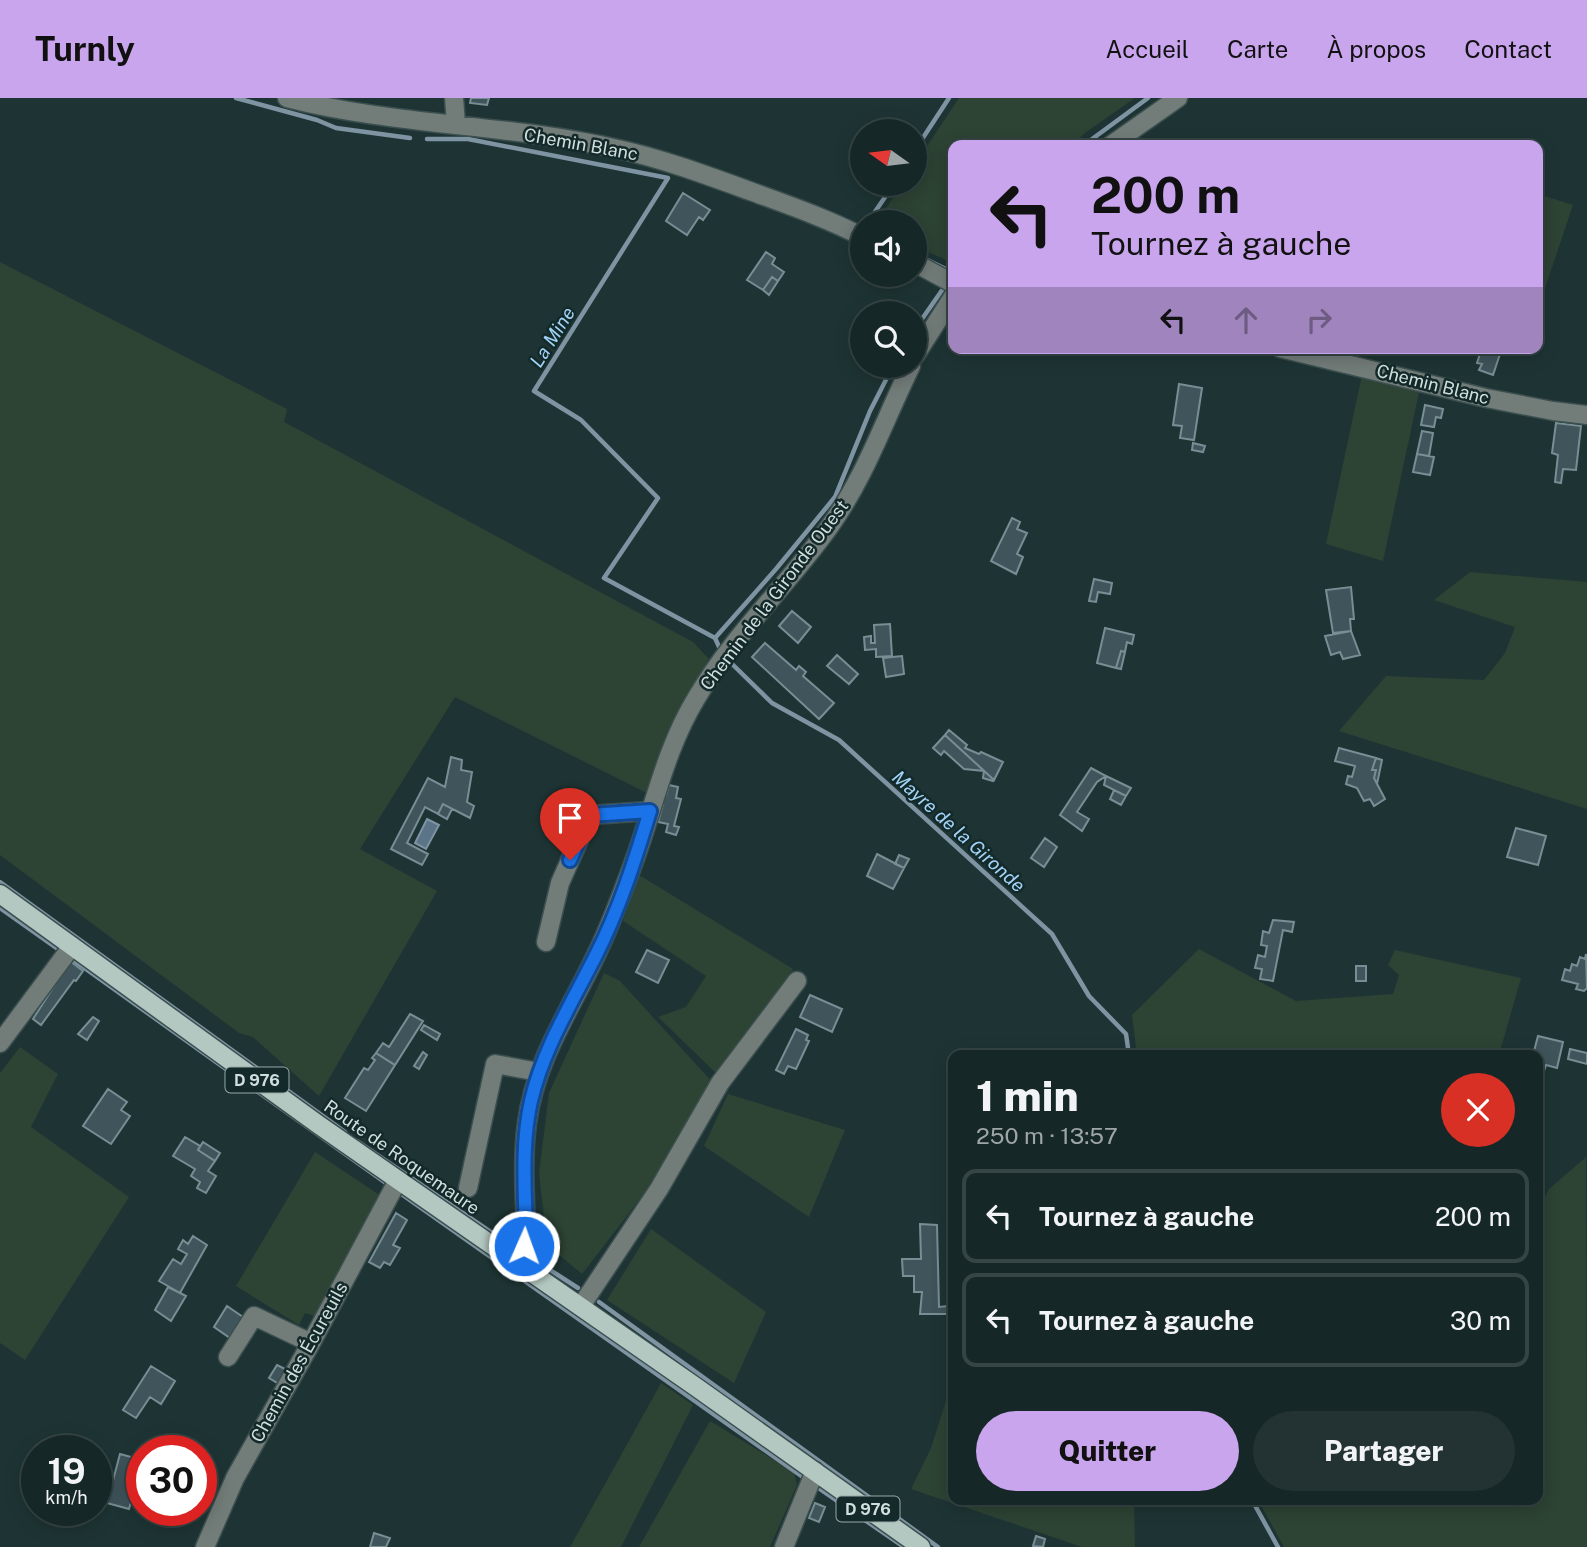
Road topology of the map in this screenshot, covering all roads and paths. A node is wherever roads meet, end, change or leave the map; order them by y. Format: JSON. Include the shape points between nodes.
{"nodes":[{"id":1,"x":288,"y":98,"type":"edge"},
{"id":2,"x":454,"y":98,"type":"edge"},
{"id":3,"x":1178,"y":98,"type":"edge"},
{"id":4,"x":313,"y":101,"type":"edge"},
{"id":5,"x":456,"y":124,"type":"junction"},
{"id":6,"x":1118,"y":140,"type":"edge"},
{"id":7,"x":850,"y":231,"type":"edge"},
{"id":8,"x":927,"y":269,"type":"edge"},
{"id":9,"x":948,"y":281,"type":"edge"},
{"id":10,"x":948,"y":304,"type":"edge"},
{"id":11,"x":927,"y":337,"type":"edge"},
{"id":12,"x":1305,"y":354,"type":"edge"},
{"id":13,"x":906,"y":378,"type":"edge"},
{"id":14,"x":1587,"y":415,"type":"edge"},
{"id":15,"x":650,"y":811,"type":"junction"},
{"id":16,"x":0,"y":894,"type":"edge"},
{"id":17,"x":546,"y":942,"type":"dead end"},
{"id":18,"x":72,"y":946,"type":"junction"},
{"id":19,"x":797,"y":981,"type":"dead end"},
{"id":20,"x":0,"y":1043,"type":"edge"},
{"id":21,"x":540,"y":1072,"type":"junction"},
{"id":22,"x":398,"y":1180,"type":"junction"},
{"id":23,"x":468,"y":1188,"type":"dead end"},
{"id":24,"x":516,"y":1262,"type":"junction"},
{"id":25,"x":581,"y":1306,"type":"junction"},
{"id":26,"x":311,"y":1343,"type":"junction"},
{"id":27,"x":228,"y":1357,"type":"dead end"},
{"id":28,"x":815,"y":1471,"type":"junction"},
{"id":29,"x":205,"y":1547,"type":"edge"},
{"id":30,"x":784,"y":1547,"type":"edge"},
{"id":31,"x":921,"y":1547,"type":"edge"}],
"edges":[{"from":1,"to":4,"type":"street","name":"Chemin Blanc"},
{"from":2,"to":5,"type":"street"},
{"from":3,"to":6,"type":"street"},
{"from":4,"to":5,"type":"street","name":"Chemin Blanc","via":[[369,115]]},
{"from":5,"to":7,"type":"street","name":"Chemin Blanc","via":[[617,148],[680,165]]},
{"from":8,"to":9,"type":"street"},
{"from":10,"to":11,"type":"street"},
{"from":12,"to":14,"type":"street","name":"Chemin Blanc","via":[[1486,398]]},
{"from":13,"to":15,"type":"street","name":"Chemin de la Gironde Ouest","via":[[853,492],[829,528],[718,662],[694,700]]},
{"from":15,"to":17,"type":"street","via":[[590,815],[561,883]]},
{"from":15,"to":21,"type":"street","name":"Chemin de la Gironde Ouest","via":[[598,952]]},
{"from":16,"to":18,"type":"main road","name":"Route de Roquemaure","number":"D 976"},
{"from":18,"to":20,"type":"street"},
{"from":18,"to":22,"type":"main road","name":"Route de Roquemaure","number":"D 976"},
{"from":19,"to":25,"type":"street","via":[[720,1083],[659,1189]]},
{"from":21,"to":23,"type":"street","via":[[495,1064]]},
{"from":21,"to":24,"type":"street","name":"Chemin de la Gironde Ouest","via":[[527,1122],[526,1234]]},
{"from":22,"to":24,"type":"main road","name":"Route de Roquemaure","number":"D 976"},
{"from":22,"to":26,"type":"street","name":"Chemin des Écureuils"},
{"from":24,"to":25,"type":"main road","name":"Route de Roquemaure","number":"D 976"},
{"from":25,"to":28,"type":"main road","name":"Route de Roquemaure","number":"D 976"},
{"from":26,"to":27,"type":"street","via":[[254,1316]]},
{"from":26,"to":29,"type":"street","name":"Chemin des Écureuils","via":[[234,1478]]},
{"from":28,"to":30,"type":"street"},
{"from":28,"to":31,"type":"main road","name":"Route de Roquemaure","number":"D 976"}]}
